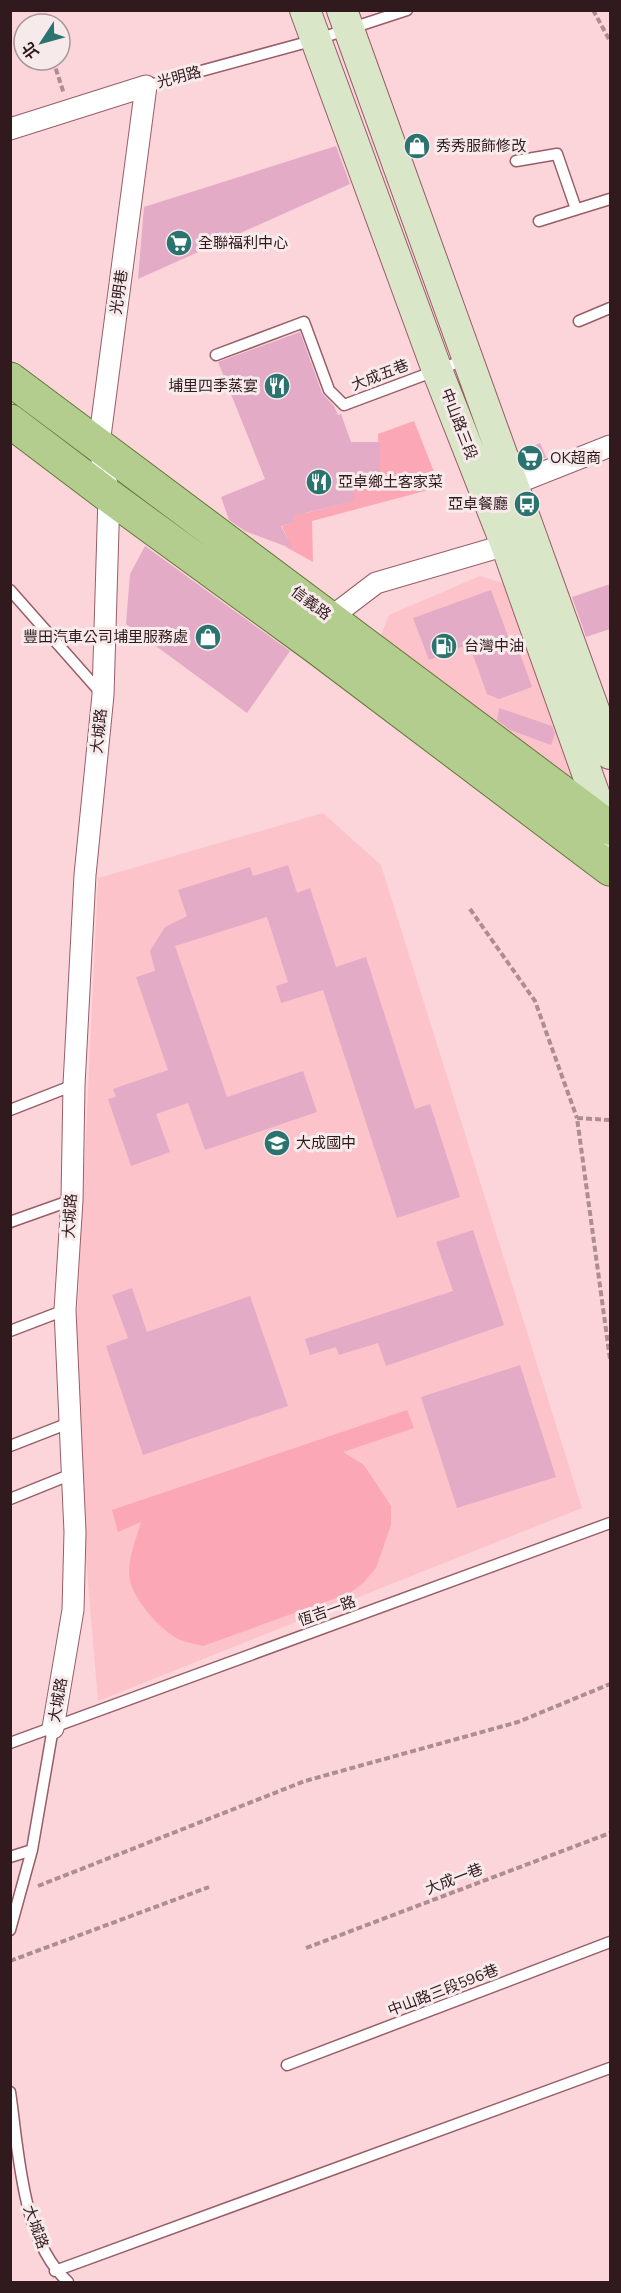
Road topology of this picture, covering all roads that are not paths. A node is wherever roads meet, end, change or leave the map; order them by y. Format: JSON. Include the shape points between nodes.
{"nodes":[{"id":1,"x":305,"y":10,"type":"edge"},
{"id":2,"x":407,"y":10,"type":"edge"},
{"id":3,"x":345,"y":19,"type":"edge"},
{"id":4,"x":315,"y":40,"type":"junction"},
{"id":5,"x":146,"y":87,"type":"junction"},
{"id":6,"x":10,"y":129,"type":"edge"},
{"id":7,"x":516,"y":161,"type":"dead end"},
{"id":8,"x":610,"y":199,"type":"edge"},
{"id":9,"x":576,"y":209,"type":"junction"},
{"id":10,"x":539,"y":221,"type":"dead end"},
{"id":11,"x":610,"y":308,"type":"edge"},
{"id":12,"x":579,"y":321,"type":"dead end"},
{"id":13,"x":216,"y":355,"type":"dead end"},
{"id":14,"x":466,"y":359,"type":"junction"},
{"id":15,"x":437,"y":370,"type":"junction"},
{"id":16,"x":10,"y":379,"type":"edge"},
{"id":17,"x":10,"y":421,"type":"edge"},
{"id":18,"x":99,"y":444,"type":"junction"},
{"id":19,"x":610,"y":446,"type":"edge"},
{"id":20,"x":514,"y":484,"type":"junction"},
{"id":21,"x":109,"y":496,"type":"junction"},
{"id":22,"x":506,"y":545,"type":"junction"},
{"id":23,"x":10,"y":590,"type":"edge"},
{"id":24,"x":330,"y":618,"type":"junction"},
{"id":25,"x":316,"y":647,"type":"junction"},
{"id":26,"x":103,"y":695,"type":"junction"},
{"id":27,"x":610,"y":754,"type":"edge"},
{"id":28,"x":609,"y":827,"type":"edge"},
{"id":29,"x":610,"y":869,"type":"edge"},
{"id":30,"x":74,"y":1085,"type":"junction"},
{"id":31,"x":10,"y":1110,"type":"edge"},
{"id":32,"x":72,"y":1200,"type":"junction"},
{"id":33,"x":10,"y":1222,"type":"edge"},
{"id":34,"x":65,"y":1310,"type":"junction"},
{"id":35,"x":10,"y":1331,"type":"edge"},
{"id":36,"x":69,"y":1423,"type":"junction"},
{"id":37,"x":10,"y":1446,"type":"edge"},
{"id":38,"x":72,"y":1474,"type":"junction"},
{"id":39,"x":10,"y":1499,"type":"edge"},
{"id":40,"x":610,"y":1523,"type":"edge"},
{"id":41,"x":53,"y":1728,"type":"junction"},
{"id":42,"x":10,"y":1743,"type":"edge"},
{"id":43,"x":32,"y":1850,"type":"junction"},
{"id":44,"x":10,"y":1857,"type":"edge"},
{"id":45,"x":10,"y":1930,"type":"edge"},
{"id":46,"x":610,"y":1942,"type":"edge"},
{"id":47,"x":287,"y":2065,"type":"dead end"},
{"id":48,"x":610,"y":2068,"type":"edge"},
{"id":49,"x":11,"y":2093,"type":"edge"},
{"id":50,"x":55,"y":2271,"type":"junction"},
{"id":51,"x":68,"y":2283,"type":"edge"}],
"edges":[{"from":1,"to":4,"type":"street","name":"中山路三段"},
{"from":2,"to":3,"type":"lane","name":"光明路"},
{"from":3,"to":4,"type":"lane","name":"光明路"},
{"from":3,"to":14,"type":"street","name":"中山路三段"},
{"from":4,"to":5,"type":"lane","name":"光明路"},
{"from":4,"to":15,"type":"street","name":"中山路三段"},
{"from":5,"to":6,"type":"street","name":"光明路"},
{"from":5,"to":18,"type":"street","name":"光明巷"},
{"from":7,"to":9,"type":"lane","via":[[557,154]]},
{"from":8,"to":9,"type":"lane"},
{"from":9,"to":10,"type":"lane"},
{"from":11,"to":12,"type":"lane"},
{"from":13,"to":15,"type":"lane","name":"大成五巷","via":[[304,322],[329,390],[344,405]]},
{"from":14,"to":15,"type":"lane","name":"大成五巷"},
{"from":14,"to":20,"type":"street","name":"中山路三段"},
{"from":15,"to":22,"type":"street","name":"中山路三段"},
{"from":16,"to":18,"type":"main road","name":"信義路"},
{"from":17,"to":21,"type":"main road"},
{"from":18,"to":21,"type":"street","name":"光明巷"},
{"from":18,"to":24,"type":"main road","name":"信義路"},
{"from":19,"to":20,"type":"street"},
{"from":20,"to":22,"type":"street"},
{"from":20,"to":27,"type":"street","name":"中山路三段"},
{"from":21,"to":25,"type":"main road"},
{"from":21,"to":26,"type":"street","name":"大城路"},
{"from":22,"to":24,"type":"street","via":[[376,583]]},
{"from":22,"to":28,"type":"street","name":"中山路三段"},
{"from":23,"to":26,"type":"lane"},
{"from":24,"to":25,"type":"street"},
{"from":24,"to":28,"type":"main road","name":"信義路"},
{"from":25,"to":29,"type":"main road"},
{"from":26,"to":30,"type":"street","name":"大城路","via":[[85,875]]},
{"from":30,"to":31,"type":"lane"},
{"from":30,"to":32,"type":"street","name":"大城路"},
{"from":32,"to":33,"type":"lane"},
{"from":32,"to":34,"type":"street","name":"大城路"},
{"from":34,"to":35,"type":"lane"},
{"from":34,"to":36,"type":"street","name":"大城路"},
{"from":36,"to":37,"type":"lane"},
{"from":36,"to":38,"type":"street","name":"大城路"},
{"from":38,"to":39,"type":"lane"},
{"from":38,"to":41,"type":"street","name":"大城路","via":[[73,1610]]},
{"from":40,"to":41,"type":"lane","name":"恆吉一路"},
{"from":41,"to":42,"type":"lane","name":"恆吉一路"},
{"from":41,"to":43,"type":"lane","name":"大城路"},
{"from":43,"to":44,"type":"lane"},
{"from":43,"to":45,"type":"lane","name":"大城路"},
{"from":46,"to":47,"type":"lane","name":"中山路三段596巷"},
{"from":48,"to":50,"type":"lane"},
{"from":49,"to":50,"type":"lane","name":"大城路","via":[[26,2200],[40,2243]]},
{"from":50,"to":51,"type":"lane","name":"大城路"}]}
